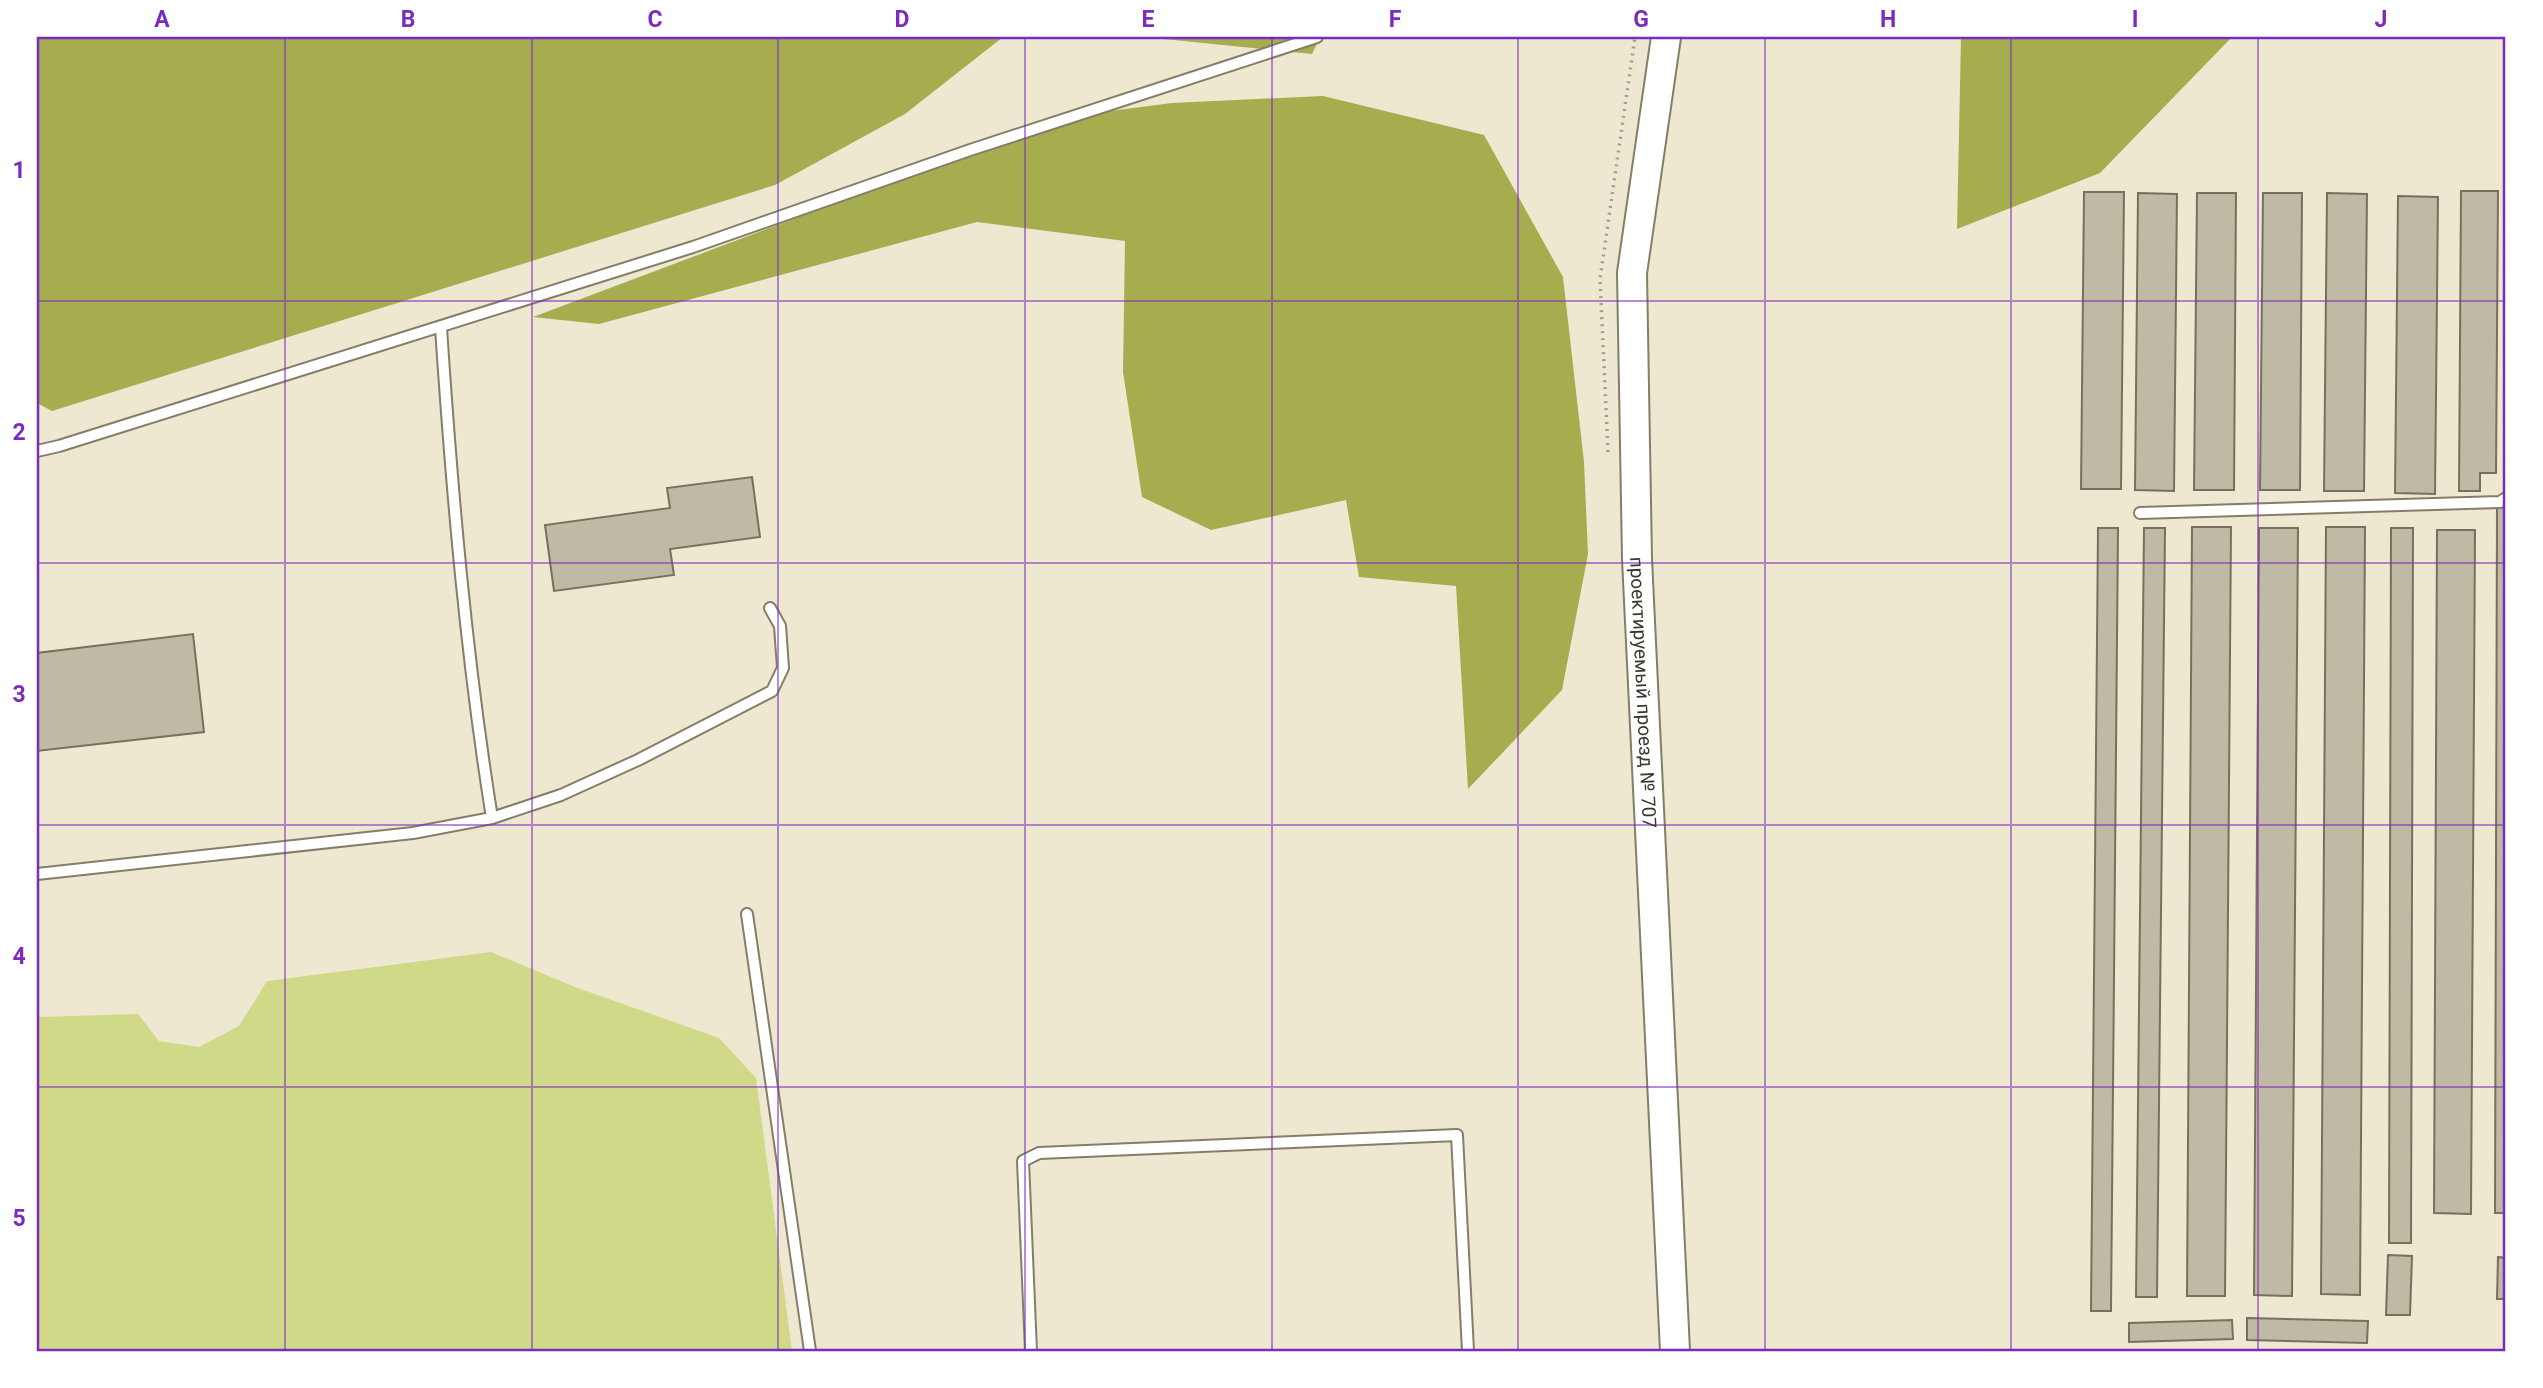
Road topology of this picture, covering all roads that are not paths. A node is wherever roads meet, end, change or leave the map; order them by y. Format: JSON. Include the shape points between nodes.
{"nodes":[{"id":1,"x":1317,"y":37,"type":"edge"},
{"id":2,"x":1660,"y":43,"type":"edge"},
{"id":3,"x":441,"y":328,"type":"junction"},
{"id":4,"x":37,"y":451,"type":"edge"},
{"id":5,"x":2506,"y":498,"type":"edge"},
{"id":6,"x":2140,"y":513,"type":"dead end"},
{"id":7,"x":770,"y":608,"type":"dead end"},
{"id":8,"x":492,"y":818,"type":"junction"},
{"id":9,"x":37,"y":874,"type":"edge"},
{"id":10,"x":747,"y":914,"type":"dead end"},
{"id":11,"x":810,"y":1351,"type":"edge"},
{"id":12,"x":1031,"y":1351,"type":"edge"},
{"id":13,"x":1468,"y":1351,"type":"edge"},
{"id":14,"x":1675,"y":1351,"type":"edge"}],
"edges":[{"from":1,"to":3,"type":"lane"},
{"from":2,"to":14,"type":"street","name":"проектируемый проезд № 707","via":[[1632,273],[1638,573]]},
{"from":3,"to":4,"type":"lane"},
{"from":3,"to":8,"type":"lane","via":[[476,722]]},
{"from":5,"to":6,"type":"lane","via":[[2500,502]]},
{"from":7,"to":8,"type":"lane","via":[[780,626],[783,668],[772,691],[561,795]]},
{"from":8,"to":9,"type":"lane","via":[[413,833]]},
{"from":10,"to":11,"type":"lane"},
{"from":12,"to":13,"type":"lane","via":[[1023,1161],[1039,1153],[1457,1135]]}]}
